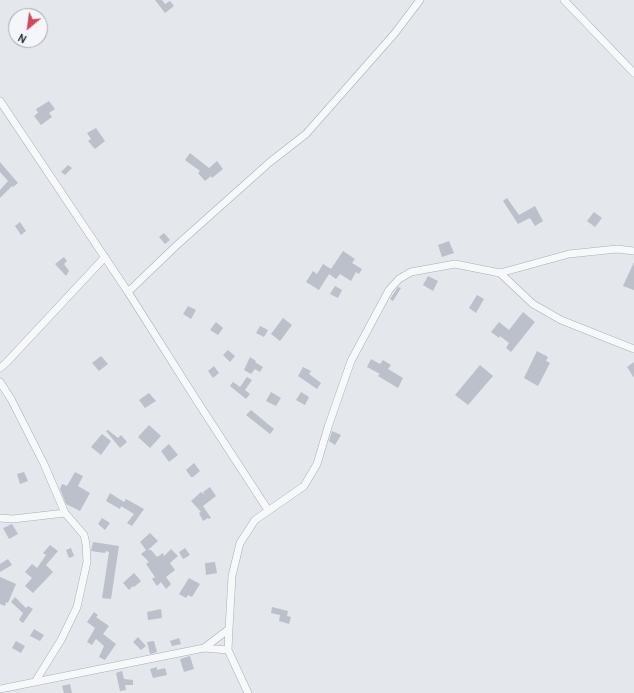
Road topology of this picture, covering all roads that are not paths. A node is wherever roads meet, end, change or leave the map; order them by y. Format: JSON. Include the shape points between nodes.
{"nodes":[{"id":1,"x":420,"y":0,"type":"edge"},
{"id":2,"x":564,"y":0,"type":"edge"},
{"id":3,"x":634,"y":73,"type":"edge"},
{"id":4,"x":0,"y":102,"type":"edge"},
{"id":5,"x":634,"y":251,"type":"edge"},
{"id":6,"x":105,"y":257,"type":"junction"},
{"id":7,"x":500,"y":273,"type":"junction"},
{"id":8,"x":128,"y":292,"type":"junction"},
{"id":9,"x":634,"y":349,"type":"edge"},
{"id":10,"x":0,"y":368,"type":"edge"},
{"id":11,"x":0,"y":382,"type":"edge"},
{"id":12,"x":268,"y":510,"type":"junction"},
{"id":13,"x":65,"y":513,"type":"junction"},
{"id":14,"x":0,"y":518,"type":"edge"},
{"id":15,"x":230,"y":629,"type":"junction"},
{"id":16,"x":204,"y":648,"type":"junction"},
{"id":17,"x":228,"y":650,"type":"junction"},
{"id":18,"x":35,"y":682,"type":"junction"},
{"id":19,"x":0,"y":689,"type":"edge"},
{"id":20,"x":248,"y":693,"type":"edge"}],
"edges":[{"from":1,"to":8,"type":"street","via":[[395,33],[306,134],[270,162]]},
{"from":2,"to":3,"type":"street"},
{"from":4,"to":6,"type":"street"},
{"from":5,"to":7,"type":"street","via":[[617,249],[570,254]]},
{"from":6,"to":8,"type":"street"},
{"from":6,"to":10,"type":"street"},
{"from":7,"to":9,"type":"street","via":[[533,304],[561,320]]},
{"from":7,"to":12,"type":"street","via":[[455,264],[411,272],[399,279],[389,290],[351,361],[317,464],[304,486]]},
{"from":8,"to":12,"type":"street"},
{"from":11,"to":13,"type":"street","via":[[44,464]]},
{"from":12,"to":15,"type":"street","via":[[255,520],[240,544],[232,576]]},
{"from":13,"to":14,"type":"street"},
{"from":13,"to":18,"type":"street","via":[[84,535],[87,562],[77,607],[61,640]]},
{"from":15,"to":16,"type":"street"},
{"from":15,"to":17,"type":"street"},
{"from":16,"to":17,"type":"street"},
{"from":16,"to":18,"type":"street"},
{"from":17,"to":20,"type":"street"},
{"from":18,"to":19,"type":"street"}]}
